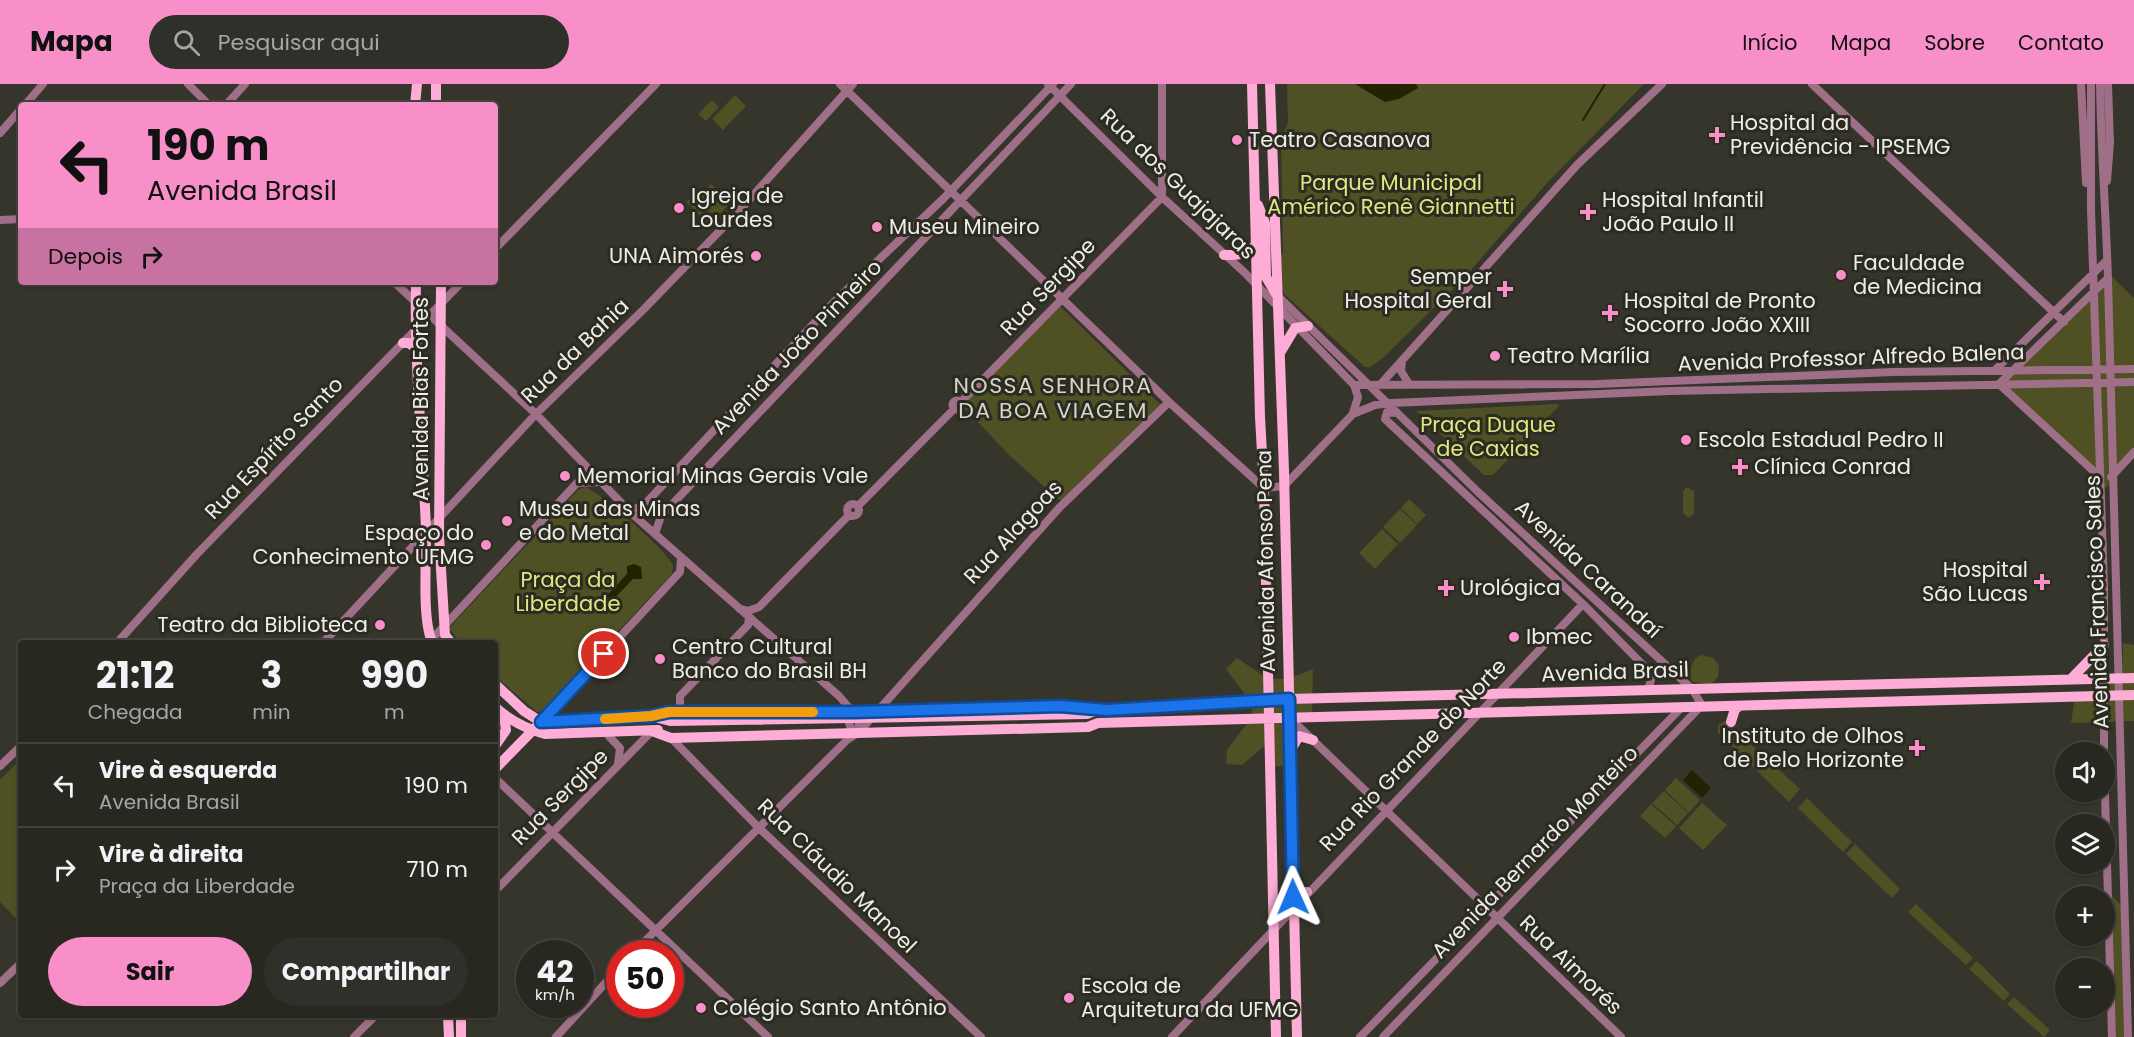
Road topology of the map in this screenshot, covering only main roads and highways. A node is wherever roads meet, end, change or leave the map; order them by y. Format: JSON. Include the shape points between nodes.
{"nodes":[{"id":1,"x":417,"y":84,"type":"edge"},
{"id":2,"x":436,"y":84,"type":"edge"},
{"id":3,"x":1252,"y":84,"type":"edge"},
{"id":4,"x":1270,"y":84,"type":"edge"},
{"id":5,"x":415,"y":102,"type":"edge"},
{"id":6,"x":436,"y":102,"type":"edge"},
{"id":7,"x":1254,"y":197,"type":"junction"},
{"id":8,"x":1257,"y":242,"type":"junction"},
{"id":9,"x":1224,"y":255,"type":"road end"},
{"id":10,"x":416,"y":285,"type":"edge"},
{"id":11,"x":441,"y":285,"type":"edge"},
{"id":12,"x":1276,"y":294,"type":"junction"},
{"id":13,"x":1258,"y":305,"type":"junction"},
{"id":14,"x":1278,"y":307,"type":"junction"},
{"id":15,"x":1308,"y":326,"type":"road end"},
{"id":16,"x":403,"y":344,"type":"road end"},
{"id":17,"x":415,"y":348,"type":"junction"},
{"id":18,"x":1280,"y":353,"type":"junction"},
{"id":19,"x":432,"y":640,"type":"edge"},
{"id":20,"x":449,"y":640,"type":"edge"},
{"id":21,"x":2104,"y":645,"type":"road end"},
{"id":22,"x":2134,"y":678,"type":"edge"},
{"id":23,"x":2071,"y":679,"type":"junction"},
{"id":24,"x":498,"y":687,"type":"edge"},
{"id":25,"x":1494,"y":695,"type":"junction"},
{"id":26,"x":2134,"y":695,"type":"edge"},
{"id":27,"x":1289,"y":699,"type":"junction"},
{"id":28,"x":1268,"y":701,"type":"junction"},
{"id":29,"x":1740,"y":706,"type":"junction"},
{"id":30,"x":498,"y":710,"type":"edge"},
{"id":31,"x":1090,"y":712,"type":"junction"},
{"id":32,"x":1509,"y":713,"type":"junction"},
{"id":33,"x":1496,"y":714,"type":"junction"},
{"id":34,"x":504,"y":716,"type":"junction"},
{"id":35,"x":651,"y":716,"type":"junction"},
{"id":36,"x":1269,"y":718,"type":"junction"},
{"id":37,"x":1290,"y":718,"type":"junction"},
{"id":38,"x":541,"y":722,"type":"junction"},
{"id":39,"x":670,"y":722,"type":"junction"},
{"id":40,"x":1731,"y":722,"type":"dead end"},
{"id":41,"x":858,"y":724,"type":"junction"},
{"id":42,"x":1508,"y":726,"type":"dead end"},
{"id":43,"x":652,"y":730,"type":"junction"},
{"id":44,"x":532,"y":731,"type":"junction"},
{"id":45,"x":1313,"y":740,"type":"road end"},
{"id":46,"x":498,"y":742,"type":"edge"},
{"id":47,"x":1292,"y":748,"type":"junction"},
{"id":48,"x":498,"y":766,"type":"edge"},
{"id":49,"x":1293,"y":888,"type":"junction"},
{"id":50,"x":1307,"y":892,"type":"road end"},
{"id":51,"x":448,"y":1018,"type":"edge"},
{"id":52,"x":461,"y":1018,"type":"edge"},
{"id":53,"x":448,"y":1037,"type":"edge"},
{"id":54,"x":461,"y":1037,"type":"edge"},
{"id":55,"x":1276,"y":1037,"type":"edge"},
{"id":56,"x":1297,"y":1037,"type":"edge"}],
"edges":[{"from":1,"to":5,"type":"main road"},
{"from":2,"to":6,"type":"main road"},
{"from":3,"to":7,"type":"main road","name":"Avenida Afonso Pena"},
{"from":4,"to":12,"type":"main road","name":"Avenida Afonso Pena"},
{"from":7,"to":8,"type":"main road","name":"Avenida Afonso Pena"},
{"from":7,"to":12,"type":"main road","via":[[1265,223],[1266,278]]},
{"from":8,"to":9,"type":"main road","via":[[1244,254]]},
{"from":8,"to":13,"type":"main road","name":"Avenida Afonso Pena"},
{"from":10,"to":17,"type":"main road","name":"Avenida Bias Fortes"},
{"from":11,"to":20,"type":"main road","name":"Avenida Bias Fortes","via":[[440,515],[444,624]]},
{"from":12,"to":14,"type":"main road","name":"Avenida Afonso Pena"},
{"from":13,"to":14,"type":"main road"},
{"from":13,"to":28,"type":"main road","name":"Avenida Afonso Pena"},
{"from":14,"to":18,"type":"main road","name":"Avenida Afonso Pena"},
{"from":15,"to":18,"type":"main road","via":[[1295,328]]},
{"from":16,"to":17,"type":"main road"},
{"from":17,"to":19,"type":"main road","name":"Avenida Bias Fortes","via":[[427,620]]},
{"from":18,"to":27,"type":"main road","name":"Avenida Afonso Pena"},
{"from":21,"to":23,"type":"main road"},
{"from":22,"to":23,"type":"main road","name":"Avenida Brasil"},
{"from":23,"to":25,"type":"main road","name":"Avenida Brasil"},
{"from":24,"to":38,"type":"main road"},
{"from":25,"to":27,"type":"main road","name":"Avenida Brasil"},
{"from":25,"to":33,"type":"main road"},
{"from":26,"to":29,"type":"main road","name":"Avenida Brasil"},
{"from":27,"to":28,"type":"main road","name":"Avenida Brasil"},
{"from":27,"to":37,"type":"main road","name":"Avenida Afonso Pena"},
{"from":28,"to":31,"type":"main road","name":"Avenida Brasil"},
{"from":28,"to":36,"type":"main road","name":"Avenida Afonso Pena"},
{"from":29,"to":32,"type":"main road","name":"Avenida Brasil"},
{"from":29,"to":40,"type":"main road"},
{"from":30,"to":34,"type":"main road"},
{"from":31,"to":36,"type":"main road","name":"Avenida Brasil"},
{"from":31,"to":41,"type":"main road","name":"Avenida Brasil"},
{"from":31,"to":41,"type":"main road","name":"Avenida Brasil","via":[[896,711]]},
{"from":31,"to":41,"type":"main road","name":"Avenida Brasil","via":[[1088,727]]},
{"from":32,"to":33,"type":"main road","name":"Avenida Brasil"},
{"from":32,"to":42,"type":"main road"},
{"from":33,"to":37,"type":"main road","name":"Avenida Brasil","via":[[1477,714],[1464,720]]},
{"from":34,"to":44,"type":"main road"},
{"from":34,"to":46,"type":"main road","via":[[506,730]]},
{"from":35,"to":38,"type":"main road","name":"Avenida Brasil"},
{"from":35,"to":39,"type":"main road","name":"Avenida Brasil"},
{"from":35,"to":41,"type":"main road","name":"Avenida Brasil","via":[[684,711]]},
{"from":36,"to":37,"type":"main road","name":"Avenida Brasil"},
{"from":36,"to":55,"type":"main road","name":"Avenida Afonso Pena"},
{"from":37,"to":47,"type":"main road","name":"Avenida Afonso Pena"},
{"from":38,"to":44,"type":"main road"},
{"from":39,"to":41,"type":"main road","name":"Avenida Brasil"},
{"from":39,"to":43,"type":"main road"},
{"from":41,"to":43,"type":"main road","name":"Avenida Brasil"},
{"from":41,"to":43,"type":"main road","name":"Avenida Brasil","via":[[670,738]]},
{"from":43,"to":44,"type":"main road","name":"Avenida Brasil","via":[[545,734]]},
{"from":44,"to":48,"type":"main road"},
{"from":45,"to":47,"type":"main road","via":[[1299,736]]},
{"from":47,"to":49,"type":"main road","name":"Avenida Afonso Pena"},
{"from":49,"to":50,"type":"main road"},
{"from":49,"to":56,"type":"main road","name":"Avenida Afonso Pena"},
{"from":51,"to":53,"type":"main road"},
{"from":52,"to":54,"type":"main road"}]}
